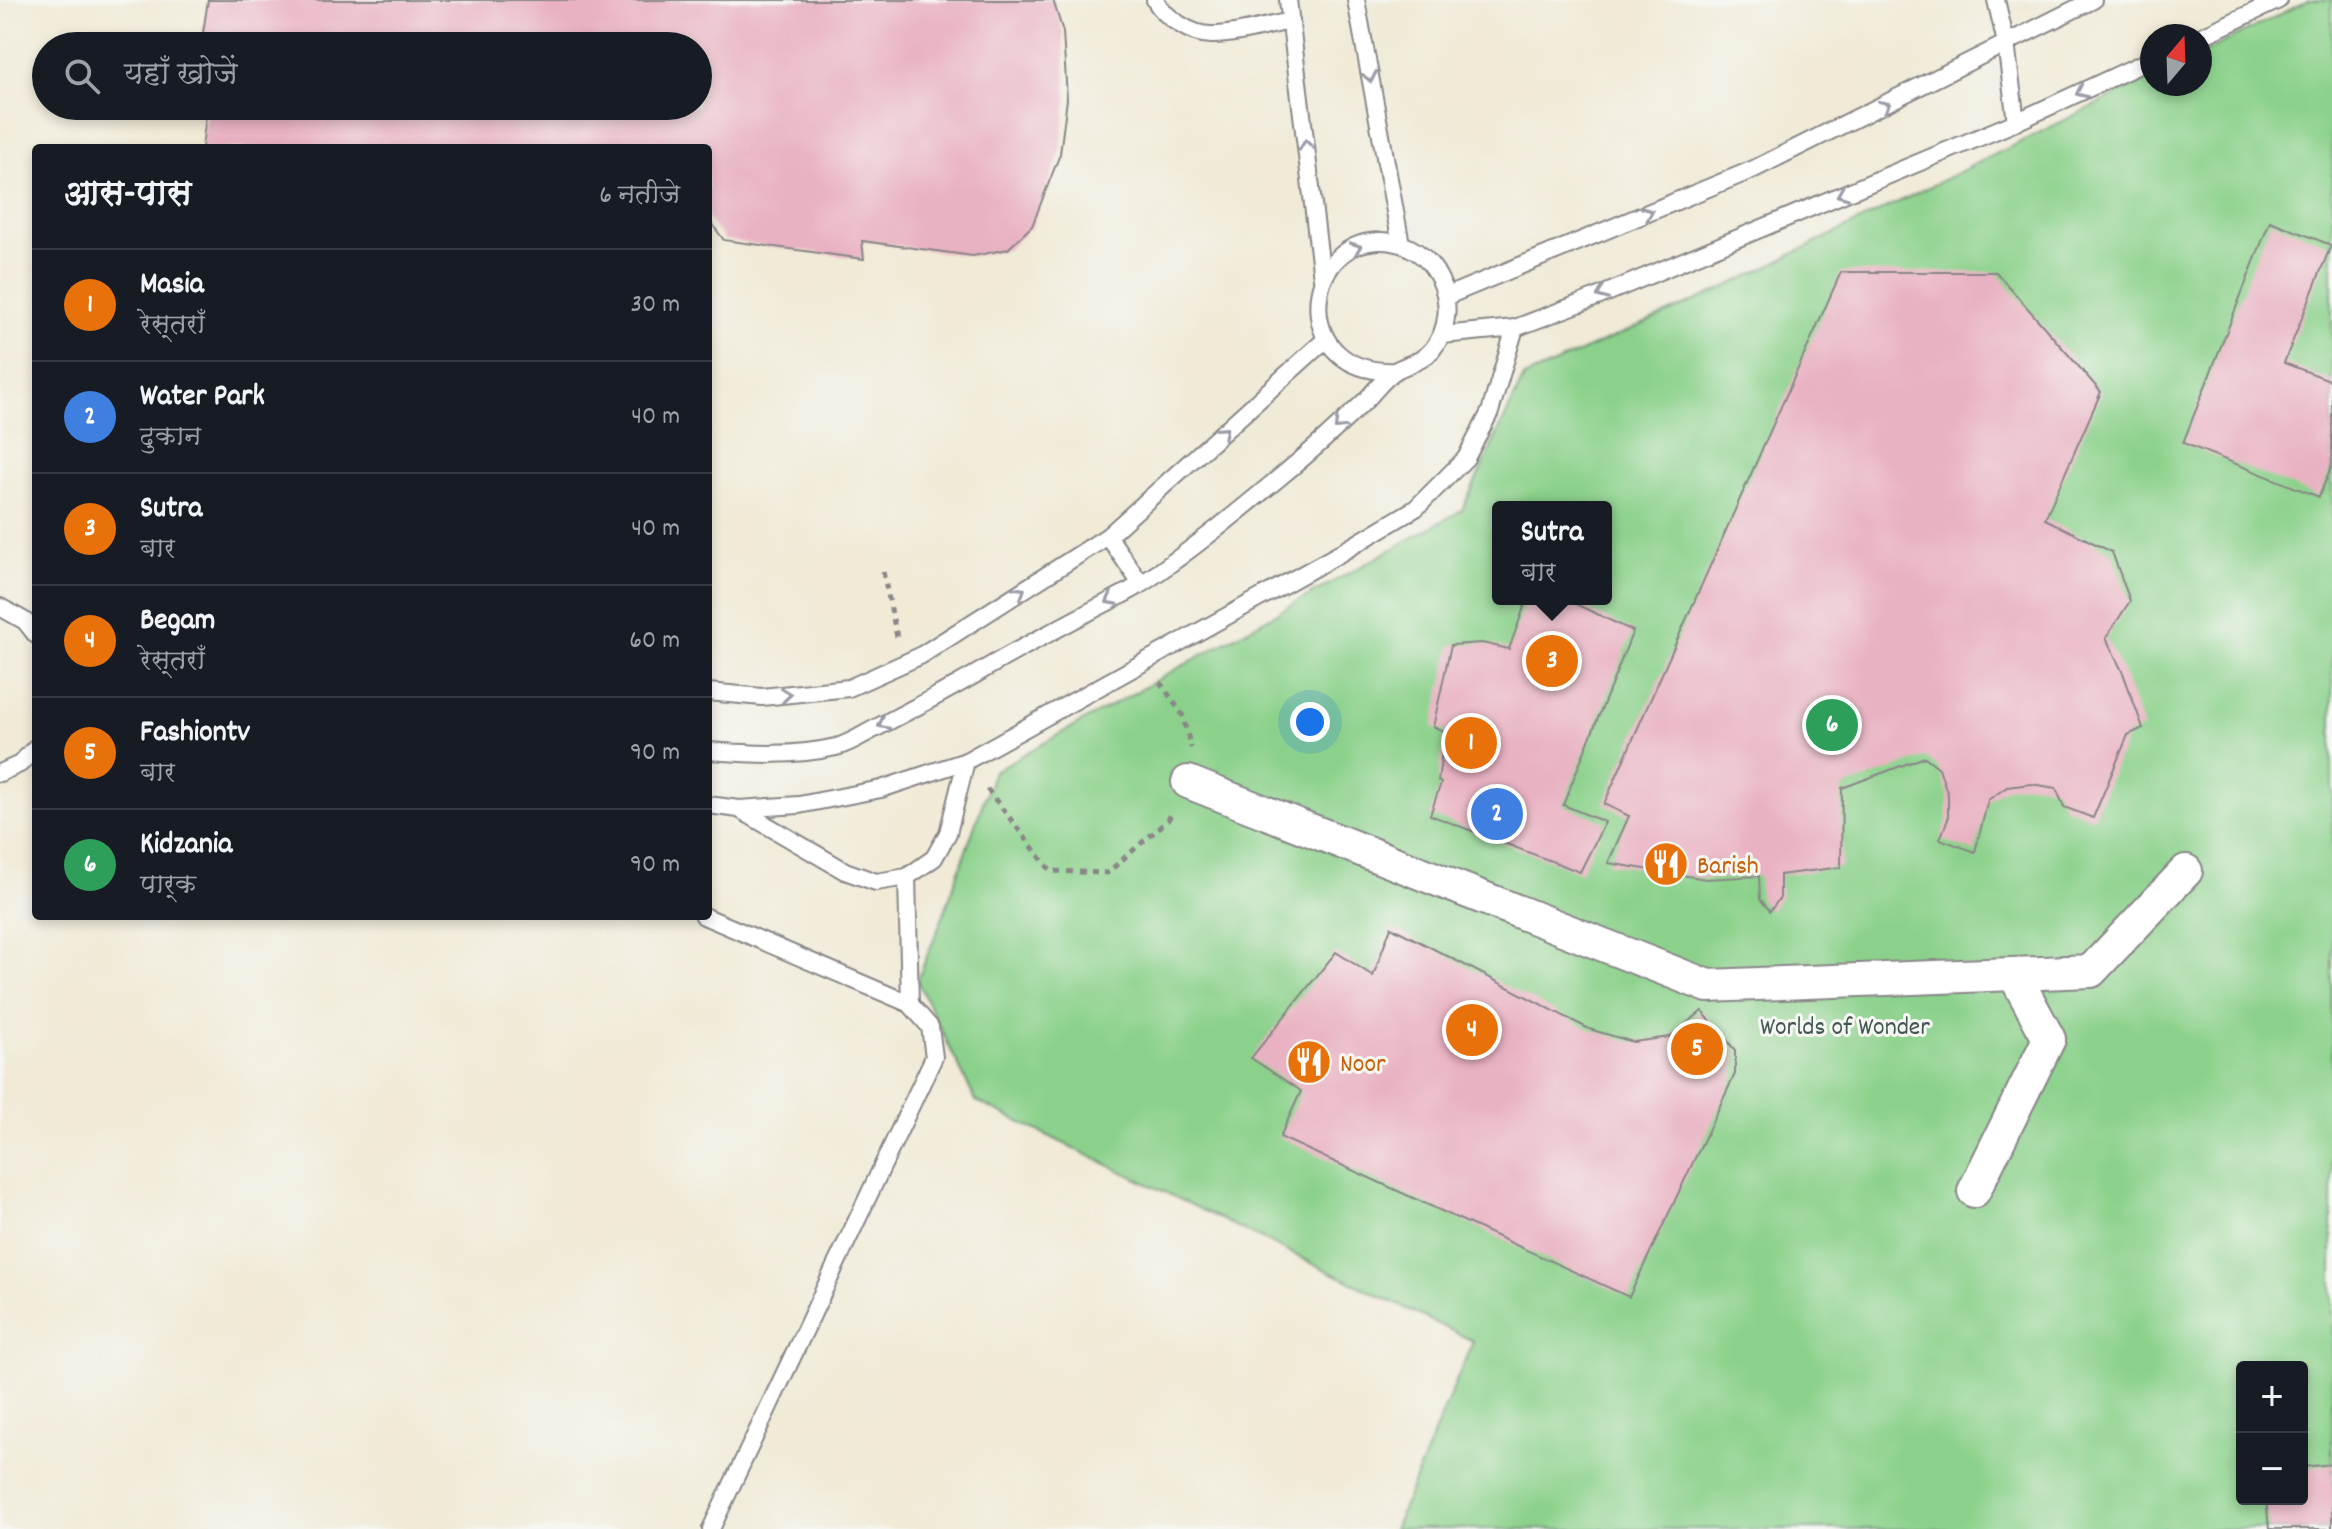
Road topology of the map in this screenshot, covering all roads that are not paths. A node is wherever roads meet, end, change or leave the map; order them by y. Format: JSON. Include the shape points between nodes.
{"nodes":[{"id":1,"x":1155,"y":0,"type":"edge"},
{"id":2,"x":1288,"y":0,"type":"edge"},
{"id":3,"x":1356,"y":0,"type":"edge"},
{"id":4,"x":1996,"y":0,"type":"edge"},
{"id":5,"x":2093,"y":0,"type":"edge"},
{"id":6,"x":2279,"y":0,"type":"edge"},
{"id":7,"x":1291,"y":21,"type":"junction"},
{"id":8,"x":2212,"y":31,"type":"edge"},
{"id":9,"x":2006,"y":43,"type":"junction"},
{"id":10,"x":2140,"y":65,"type":"edge"},
{"id":11,"x":2016,"y":122,"type":"junction"},
{"id":12,"x":1401,"y":244,"type":"junction"},
{"id":13,"x":1322,"y":278,"type":"junction"},
{"id":14,"x":1447,"y":296,"type":"junction"},
{"id":15,"x":1515,"y":328,"type":"junction"},
{"id":16,"x":1442,"y":335,"type":"junction"},
{"id":17,"x":1326,"y":339,"type":"junction"},
{"id":18,"x":1395,"y":371,"type":"junction"},
{"id":19,"x":1108,"y":536,"type":"junction"},
{"id":20,"x":1141,"y":584,"type":"junction"},
{"id":21,"x":0,"y":607,"type":"edge"},
{"id":22,"x":30,"y":620,"type":"edge"},
{"id":23,"x":712,"y":692,"type":"edge"},
{"id":24,"x":32,"y":751,"type":"edge"},
{"id":25,"x":712,"y":751,"type":"edge"},
{"id":26,"x":966,"y":761,"type":"junction"},
{"id":27,"x":0,"y":773,"type":"edge"},
{"id":28,"x":1188,"y":782,"type":"road end"},
{"id":29,"x":712,"y":806,"type":"edge"},
{"id":30,"x":739,"y":809,"type":"junction"},
{"id":31,"x":2186,"y":871,"type":"dead end"},
{"id":32,"x":907,"y":877,"type":"junction"},
{"id":33,"x":712,"y":919,"type":"edge"},
{"id":34,"x":2014,"y":974,"type":"junction"},
{"id":35,"x":910,"y":1004,"type":"junction"},
{"id":36,"x":1974,"y":1191,"type":"dead end"},
{"id":37,"x":711,"y":1529,"type":"edge"}],
"edges":[{"from":1,"to":7,"type":"lane","via":[[1176,23],[1209,35]]},
{"from":2,"to":7,"type":"lane"},
{"from":3,"to":12,"type":"lane","one_way":true},
{"from":4,"to":9,"type":"lane"},
{"from":5,"to":9,"type":"lane"},
{"from":6,"to":8,"type":"lane"},
{"from":13,"to":7,"type":"lane","one_way":true},
{"from":9,"to":11,"type":"lane"},
{"from":14,"to":9,"type":"lane","one_way":true,"via":[[1754,169]]},
{"from":10,"to":11,"type":"lane","one_way":true},
{"from":11,"to":15,"type":"lane","one_way":true},
{"from":13,"to":12,"type":"lane","one_way":true,"via":[[1346,251],[1377,241]]},
{"from":12,"to":14,"type":"lane","via":[[1427,261]]},
{"from":13,"to":17,"type":"lane","via":[[1320,320]]},
{"from":14,"to":16,"type":"lane"},
{"from":15,"to":16,"type":"lane"},
{"from":15,"to":26,"type":"lane","via":[[1490,412],[1466,458],[1416,508]]},
{"from":16,"to":18,"type":"lane","via":[[1415,364]]},
{"from":17,"to":18,"type":"lane","via":[[1355,367]]},
{"from":19,"to":17,"type":"lane","one_way":true},
{"from":18,"to":20,"type":"lane","one_way":true,"via":[[1321,444]]},
{"from":19,"to":20,"type":"lane"},
{"from":23,"to":19,"type":"lane","one_way":true,"via":[[762,697],[849,688],[920,656]]},
{"from":20,"to":25,"type":"lane","one_way":true,"via":[[838,747],[772,755]]},
{"from":21,"to":22,"type":"lane"},
{"from":24,"to":27,"type":"lane"},
{"from":26,"to":30,"type":"lane","via":[[881,789],[799,805]]},
{"from":26,"to":32,"type":"lane","via":[[948,833],[934,858]]},
{"from":28,"to":34,"type":"street","via":[[1708,986]]},
{"from":29,"to":30,"type":"lane"},
{"from":30,"to":32,"type":"lane","via":[[845,871],[876,882]]},
{"from":31,"to":34,"type":"street","via":[[2091,971]]},
{"from":32,"to":35,"type":"lane"},
{"from":33,"to":35,"type":"lane"},
{"from":34,"to":36,"type":"street","via":[[2049,1039]]},
{"from":35,"to":37,"type":"lane","via":[[930,1027],[934,1057]]}]}
